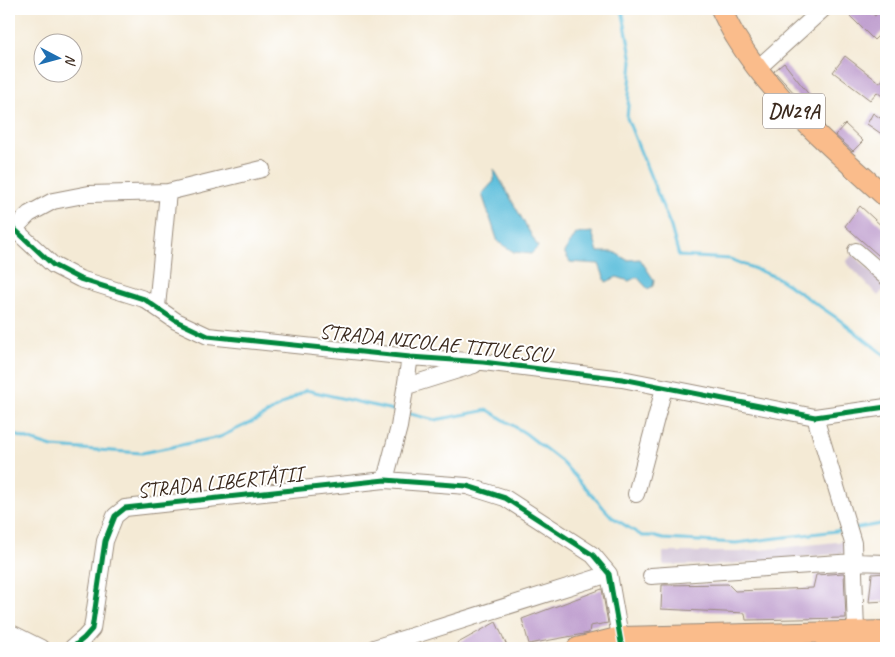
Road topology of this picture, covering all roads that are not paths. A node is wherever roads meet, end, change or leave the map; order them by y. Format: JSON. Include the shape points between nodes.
{"nodes":[{"id":1,"x":721,"y":9,"type":"edge"},
{"id":2,"x":823,"y":9,"type":"edge"},
{"id":3,"x":758,"y":69,"type":"junction"},
{"id":4,"x":262,"y":169,"type":"dead end"},
{"id":5,"x":168,"y":192,"type":"junction"},
{"id":6,"x":886,"y":196,"type":"edge"},
{"id":7,"x":12,"y":226,"type":"edge"},
{"id":8,"x":856,"y":251,"type":"dead end"},
{"id":9,"x":886,"y":277,"type":"edge"},
{"id":10,"x":157,"y":306,"type":"junction"},
{"id":11,"x":410,"y":357,"type":"junction"},
{"id":12,"x":483,"y":362,"type":"junction"},
{"id":13,"x":407,"y":386,"type":"junction"},
{"id":14,"x":664,"y":388,"type":"junction"},
{"id":15,"x":886,"y":406,"type":"edge"},
{"id":16,"x":814,"y":418,"type":"junction"},
{"id":17,"x":385,"y":480,"type":"junction"},
{"id":18,"x":636,"y":494,"type":"dead end"},
{"id":19,"x":854,"y":562,"type":"junction"},
{"id":20,"x":886,"y":563,"type":"edge"},
{"id":21,"x":609,"y":574,"type":"junction"},
{"id":22,"x":651,"y":576,"type":"dead end"},
{"id":23,"x":886,"y":631,"type":"edge"},
{"id":24,"x":9,"y":632,"type":"edge"},
{"id":25,"x":856,"y":641,"type":"edge"},
{"id":26,"x":621,"y":643,"type":"edge"},
{"id":27,"x":886,"y":643,"type":"edge"},
{"id":28,"x":822,"y":647,"type":"edge"},
{"id":29,"x":41,"y":648,"type":"edge"},
{"id":30,"x":72,"y":648,"type":"edge"},
{"id":31,"x":374,"y":648,"type":"edge"},
{"id":32,"x":576,"y":648,"type":"edge"},
{"id":33,"x":724,"y":648,"type":"edge"}],
"edges":[{"from":1,"to":3,"type":"main road","number":"DN29A","via":[[736,39]]},
{"from":2,"to":3,"type":"street"},
{"from":3,"to":6,"type":"main road","number":"DN29A","via":[[805,123]]},
{"from":4,"to":5,"type":"street"},
{"from":5,"to":7,"type":"street","via":[[89,194],[53,201]]},
{"from":5,"to":10,"type":"street"},
{"from":7,"to":10,"type":"street","name":"STRADA NICOLAE TITULESCU","via":[[53,265],[80,279]]},
{"from":8,"to":9,"type":"street"},
{"from":10,"to":11,"type":"street","name":"STRADA NICOLAE TITULESCU","via":[[176,321],[208,336]]},
{"from":11,"to":12,"type":"street","name":"STRADA NICOLAE TITULESCU"},
{"from":11,"to":13,"type":"street"},
{"from":12,"to":13,"type":"street"},
{"from":12,"to":14,"type":"street","name":"STRADA NICOLAE TITULESCU","via":[[622,379]]},
{"from":13,"to":17,"type":"street"},
{"from":14,"to":16,"type":"street","name":"STRADA NICOLAE TITULESCU"},
{"from":14,"to":18,"type":"street"},
{"from":15,"to":16,"type":"street","name":"STRADA NICOLAE TITULESCU"},
{"from":16,"to":19,"type":"street","via":[[853,543]]},
{"from":17,"to":21,"type":"street","name":"STRADA LIBERTĂȚII","via":[[467,486],[505,498],[593,555]]},
{"from":17,"to":30,"type":"street","name":"STRADA LIBERTĂȚII","via":[[125,508],[115,516],[105,541],[92,629]]},
{"from":19,"to":20,"type":"street"},
{"from":19,"to":22,"type":"street"},
{"from":19,"to":25,"type":"street"},
{"from":21,"to":26,"type":"street"},
{"from":21,"to":31,"type":"street"},
{"from":23,"to":25,"type":"main road"},
{"from":24,"to":29,"type":"street"},
{"from":25,"to":26,"type":"main road"},
{"from":25,"to":27,"type":"main road"},
{"from":25,"to":28,"type":"main road"},
{"from":26,"to":32,"type":"main road"},
{"from":28,"to":33,"type":"main road"}]}
